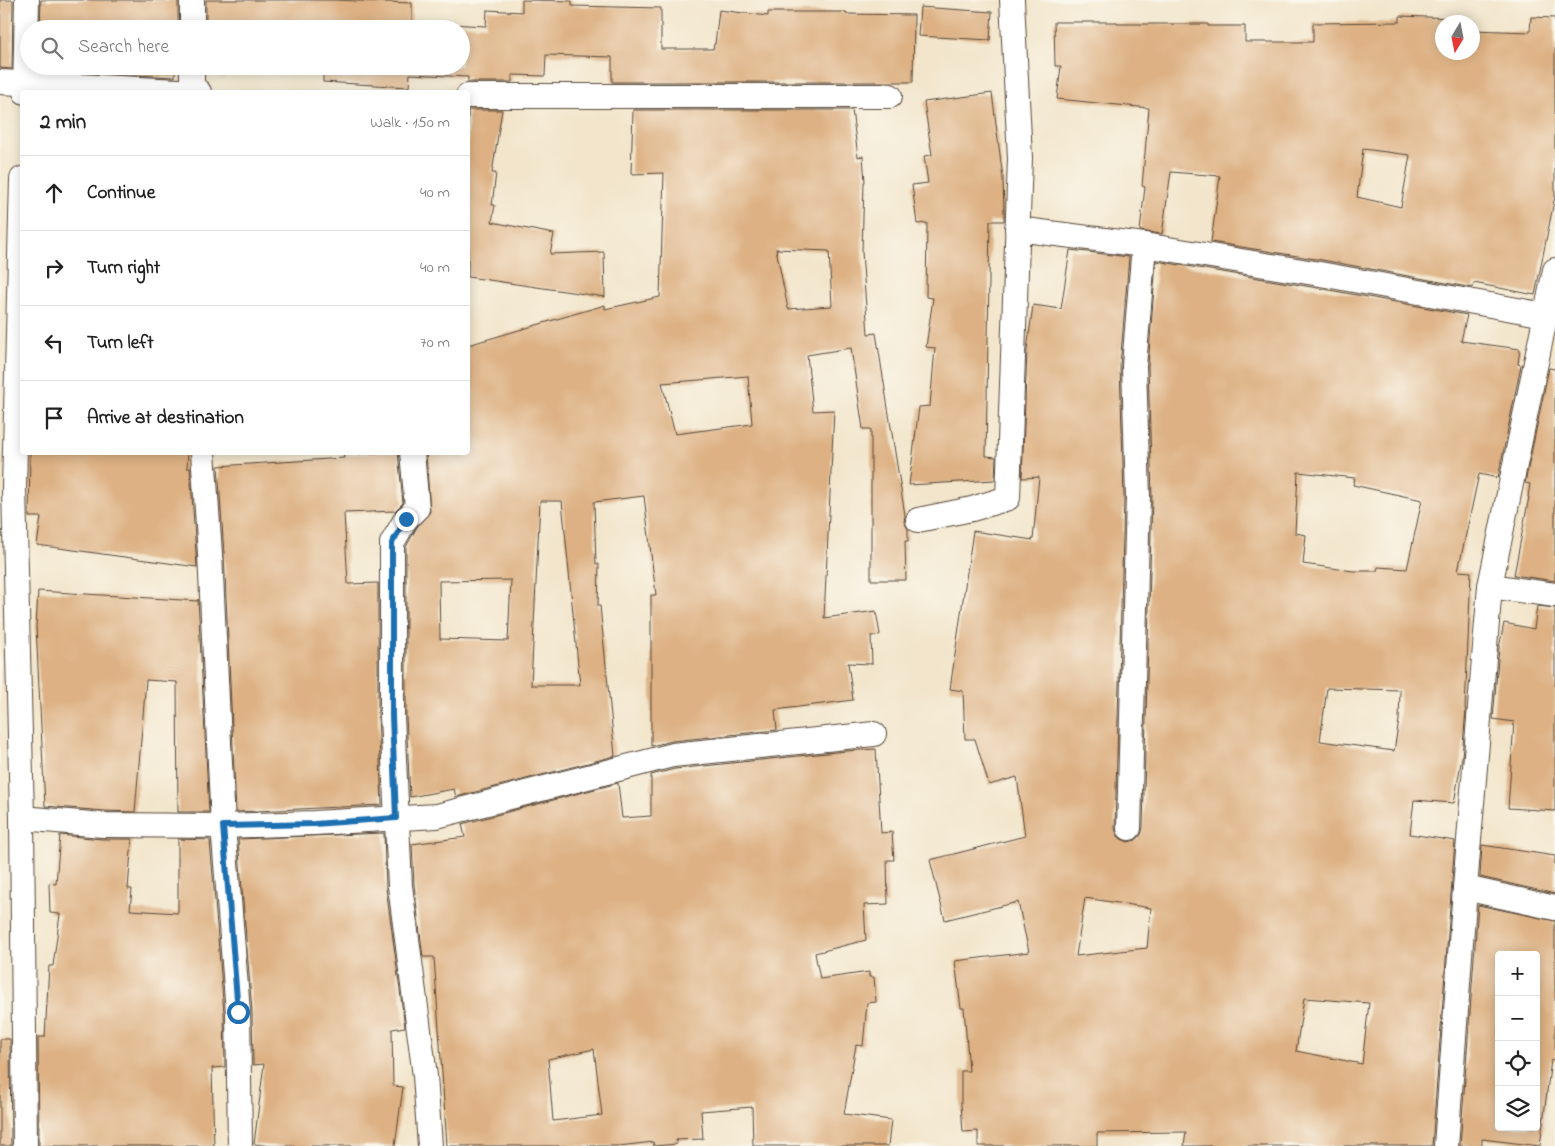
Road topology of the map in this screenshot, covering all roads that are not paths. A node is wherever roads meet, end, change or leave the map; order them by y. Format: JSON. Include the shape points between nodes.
{"nodes":[{"id":1,"x":27,"y":0,"type":"edge"},
{"id":2,"x":192,"y":0,"type":"edge"},
{"id":3,"x":1012,"y":0,"type":"edge"},
{"id":4,"x":27,"y":20,"type":"edge"},
{"id":5,"x":192,"y":20,"type":"edge"},
{"id":6,"x":25,"y":75,"type":"edge"},
{"id":7,"x":192,"y":75,"type":"edge"},
{"id":8,"x":0,"y":82,"type":"edge"},
{"id":9,"x":25,"y":88,"type":"edge"},
{"id":10,"x":108,"y":90,"type":"edge"},
{"id":11,"x":192,"y":90,"type":"edge"},
{"id":12,"x":470,"y":96,"type":"edge"},
{"id":13,"x":890,"y":96,"type":"dead end"},
{"id":14,"x":1017,"y":229,"type":"junction"},
{"id":15,"x":1144,"y":245,"type":"junction"},
{"id":16,"x":20,"y":256,"type":"edge"},
{"id":17,"x":1555,"y":270,"type":"edge"},
{"id":18,"x":1545,"y":315,"type":"junction"},
{"id":19,"x":204,"y":455,"type":"edge"},
{"id":20,"x":412,"y":455,"type":"edge"},
{"id":21,"x":918,"y":520,"type":"dead end"},
{"id":22,"x":1490,"y":586,"type":"junction"},
{"id":23,"x":1555,"y":595,"type":"edge"},
{"id":24,"x":874,"y":734,"type":"dead end"},
{"id":25,"x":22,"y":818,"type":"junction"},
{"id":26,"x":396,"y":818,"type":"junction"},
{"id":27,"x":223,"y":826,"type":"junction"},
{"id":28,"x":1129,"y":828,"type":"dead end"},
{"id":29,"x":1465,"y":888,"type":"junction"},
{"id":30,"x":1555,"y":908,"type":"edge"},
{"id":31,"x":25,"y":1146,"type":"edge"},
{"id":32,"x":240,"y":1146,"type":"edge"},
{"id":33,"x":430,"y":1146,"type":"edge"},
{"id":34,"x":1446,"y":1146,"type":"edge"}],
"edges":[{"from":1,"to":4,"type":"street"},
{"from":2,"to":5,"type":"street"},
{"from":3,"to":14,"type":"street","via":[[1020,158]]},
{"from":6,"to":9,"type":"street"},
{"from":7,"to":11,"type":"street"},
{"from":8,"to":9,"type":"street"},
{"from":9,"to":10,"type":"street"},
{"from":12,"to":13,"type":"street"},
{"from":14,"to":15,"type":"street"},
{"from":14,"to":21,"type":"street","via":[[1008,498]]},
{"from":15,"to":18,"type":"street"},
{"from":15,"to":28,"type":"street","via":[[1134,366],[1138,498]]},
{"from":16,"to":25,"type":"street","via":[[14,488]]},
{"from":17,"to":18,"type":"street"},
{"from":18,"to":22,"type":"street"},
{"from":19,"to":27,"type":"street"},
{"from":20,"to":26,"type":"street","via":[[417,508],[406,519],[392,543],[392,716]]},
{"from":22,"to":23,"type":"street"},
{"from":22,"to":29,"type":"street"},
{"from":24,"to":26,"type":"street","via":[[674,755],[437,816]]},
{"from":25,"to":27,"type":"street","via":[[103,825]]},
{"from":25,"to":31,"type":"street"},
{"from":26,"to":27,"type":"street"},
{"from":26,"to":33,"type":"street","via":[[400,886],[425,1076]]},
{"from":27,"to":32,"type":"street","via":[[238,1012]]},
{"from":29,"to":30,"type":"street"},
{"from":29,"to":34,"type":"street"}]}
